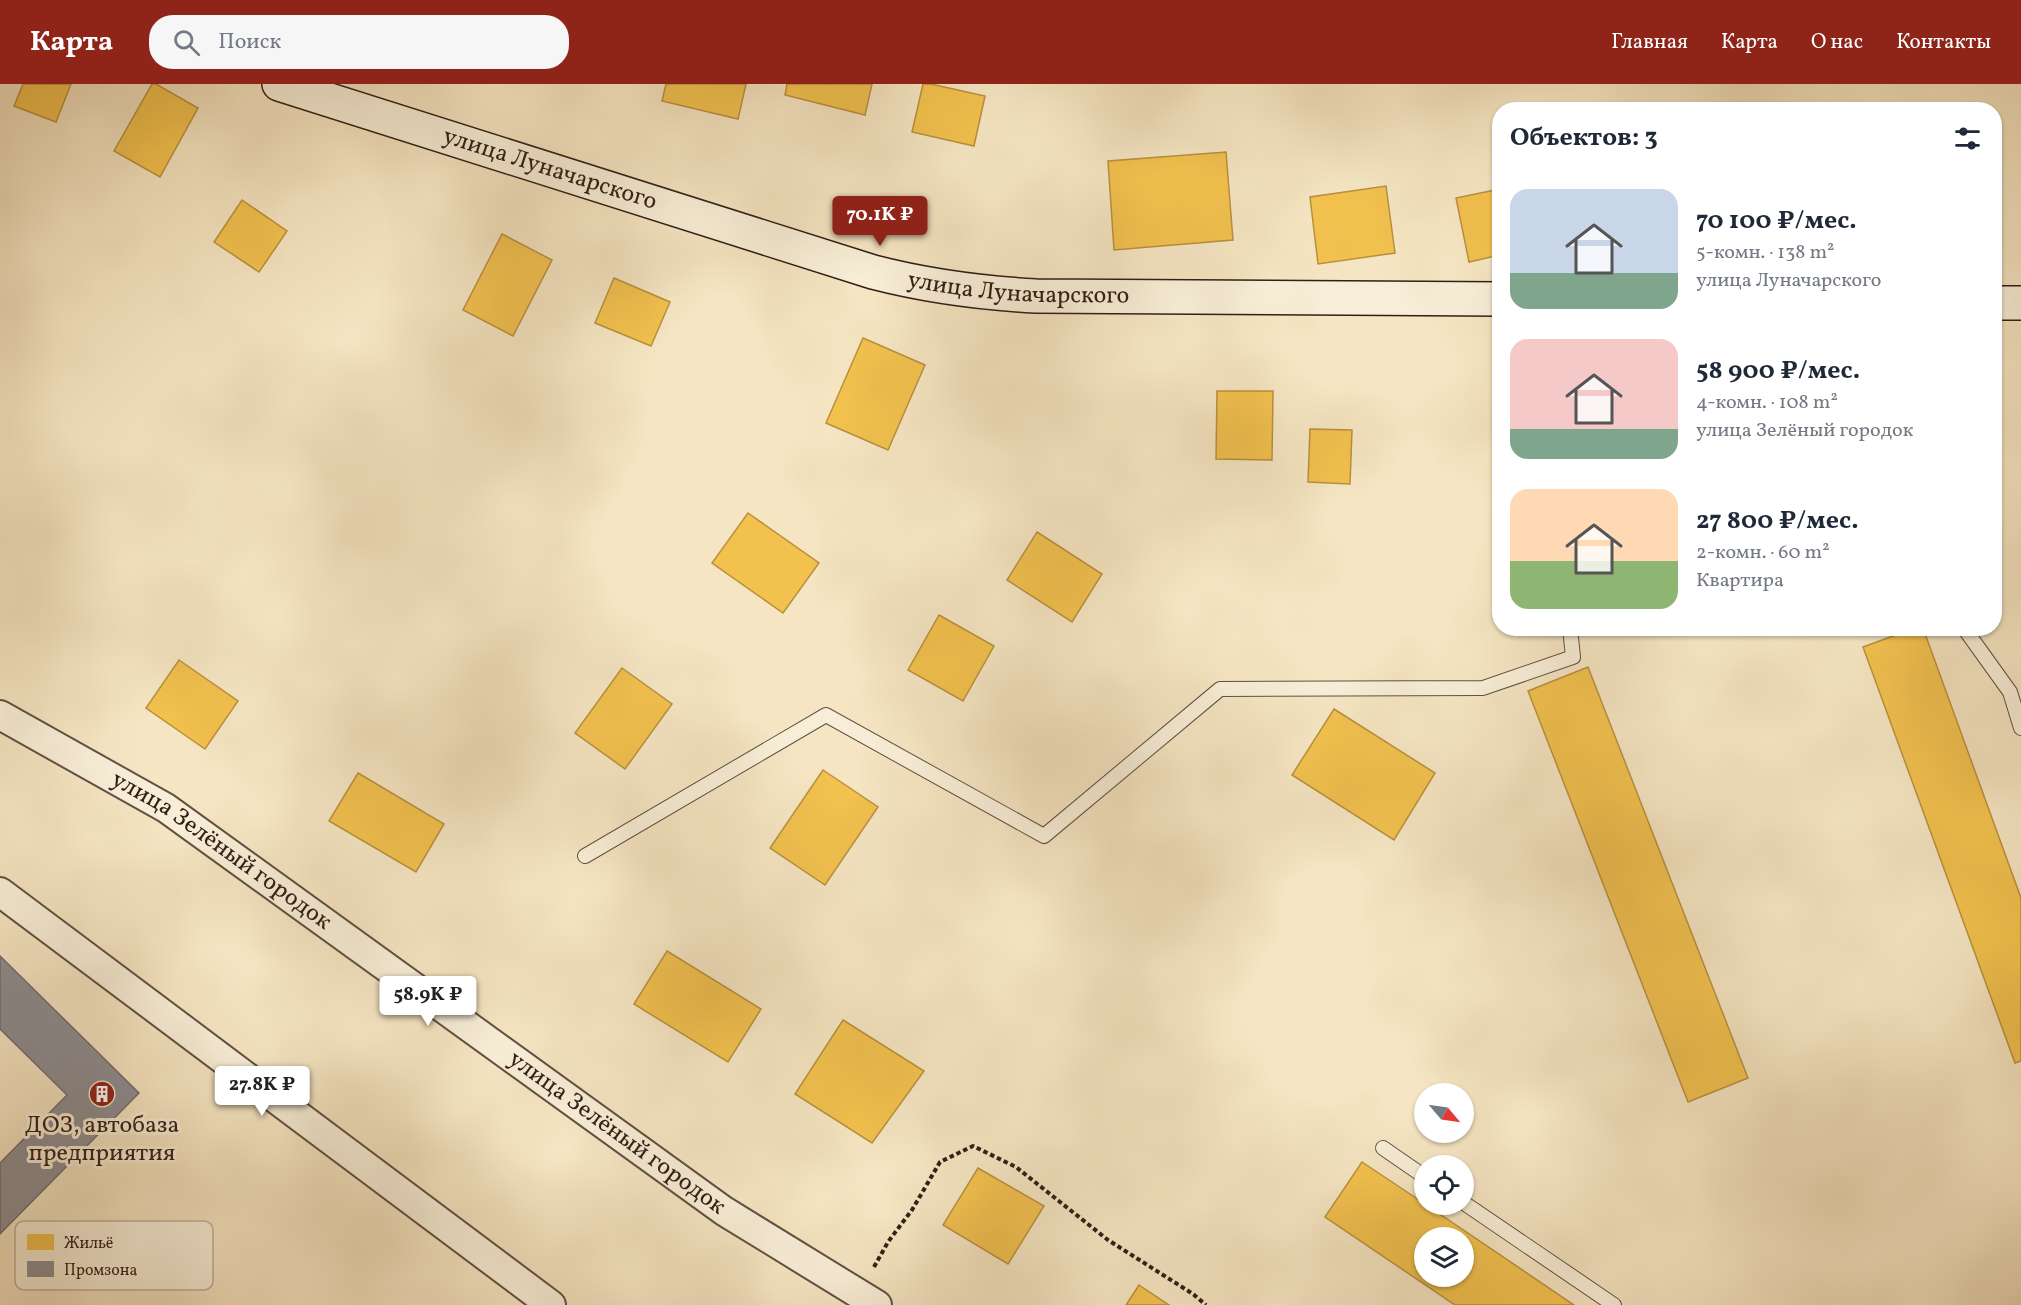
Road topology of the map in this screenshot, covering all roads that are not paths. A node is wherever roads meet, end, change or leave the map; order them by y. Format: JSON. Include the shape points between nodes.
{"nodes":[{"id":1,"x":279,"y":84,"type":"edge"},
{"id":2,"x":1492,"y":299,"type":"edge"},
{"id":3,"x":2002,"y":303,"type":"edge"},
{"id":4,"x":2021,"y":303,"type":"edge"},
{"id":5,"x":1571,"y":636,"type":"edge"},
{"id":6,"x":1970,"y":636,"type":"edge"},
{"id":7,"x":0,"y":716,"type":"edge"},
{"id":8,"x":2021,"y":728,"type":"edge"},
{"id":9,"x":585,"y":856,"type":"dead end"},
{"id":10,"x":0,"y":892,"type":"edge"},
{"id":11,"x":1383,"y":1148,"type":"dead end"},
{"id":12,"x":1414,"y":1169,"type":"edge"},
{"id":13,"x":1474,"y":1210,"type":"edge"},
{"id":14,"x":551,"y":1305,"type":"edge"},
{"id":15,"x":877,"y":1305,"type":"edge"},
{"id":16,"x":1614,"y":1305,"type":"edge"}],
"edges":[{"from":1,"to":2,"type":"street","name":"улица Луначарского","via":[[873,272],[927,284],[1036,296]]},
{"from":3,"to":4,"type":"street"},
{"from":5,"to":9,"type":"lane","via":[[1573,657],[1483,688],[1220,689],[1044,836],[826,715]]},
{"from":6,"to":8,"type":"lane","via":[[2010,692]]},
{"from":7,"to":15,"type":"street","name":"улица Зелёный городок","via":[[166,808],[724,1211]]},
{"from":10,"to":14,"type":"street"},
{"from":11,"to":12,"type":"lane"},
{"from":13,"to":16,"type":"lane"}]}
